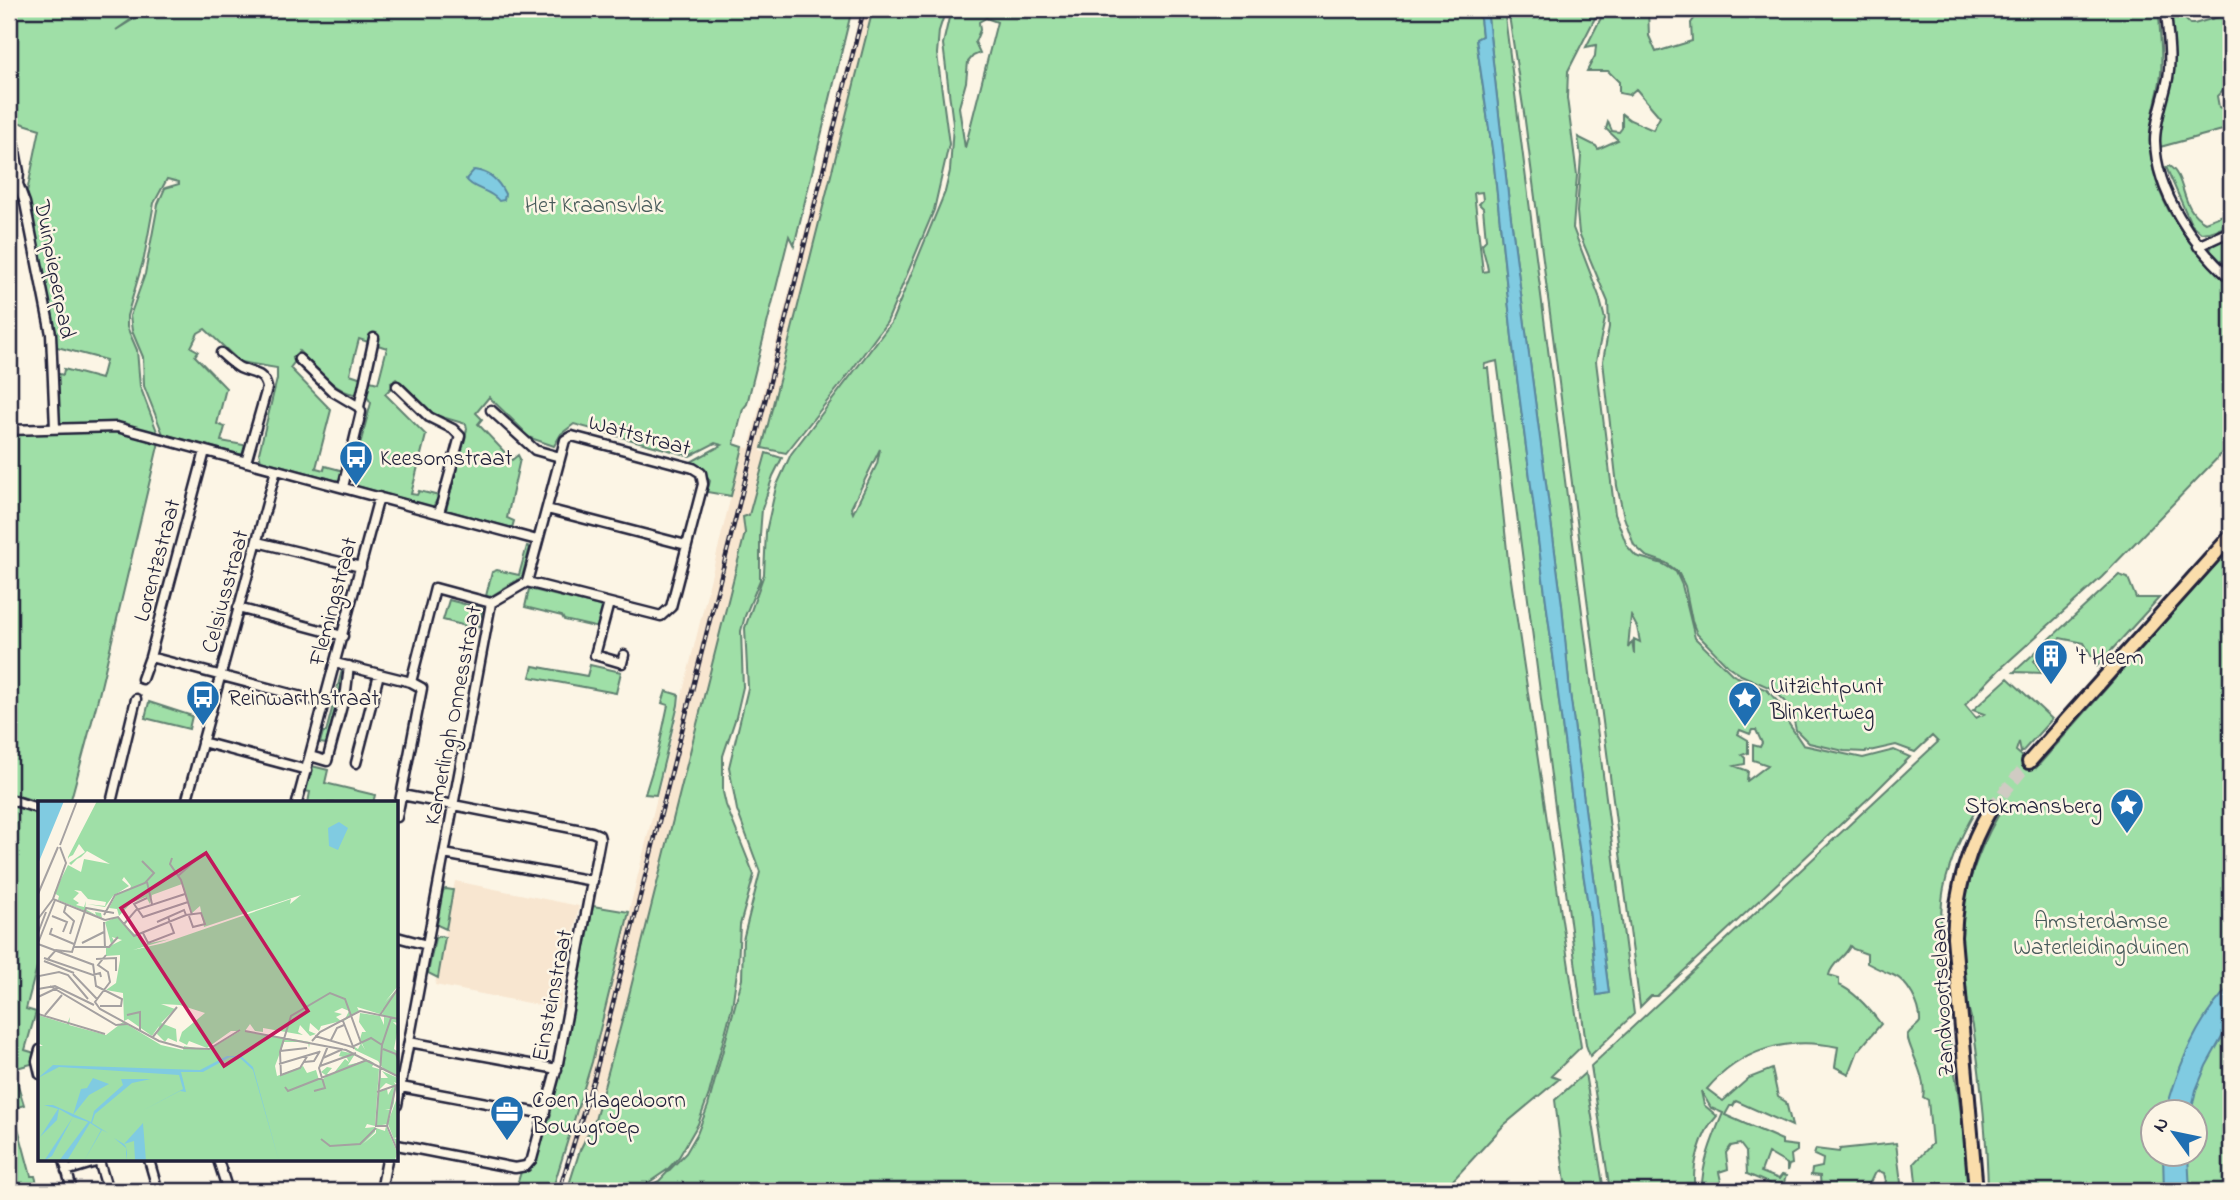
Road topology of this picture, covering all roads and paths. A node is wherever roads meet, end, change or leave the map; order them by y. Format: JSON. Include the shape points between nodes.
{"nodes":[{"id":1,"x":2166,"y":9,"type":"edge"},
{"id":2,"x":9,"y":119,"type":"edge"},
{"id":3,"x":2231,"y":231,"type":"edge"},
{"id":4,"x":2198,"y":246,"type":"junction"},
{"id":5,"x":2231,"y":279,"type":"edge"},
{"id":6,"x":374,"y":338,"type":"dead end"},
{"id":7,"x":221,"y":353,"type":"dead end"},
{"id":8,"x":299,"y":359,"type":"dead end"},
{"id":9,"x":397,"y":386,"type":"dead end"},
{"id":10,"x":359,"y":407,"type":"junction"},
{"id":11,"x":491,"y":410,"type":"dead end"},
{"id":12,"x":55,"y":428,"type":"junction"},
{"id":13,"x":9,"y":430,"type":"edge"},
{"id":14,"x":205,"y":451,"type":"junction"},
{"id":15,"x":560,"y":457,"type":"junction"},
{"id":16,"x":246,"y":462,"type":"junction"},
{"id":17,"x":276,"y":470,"type":"junction"},
{"id":18,"x":343,"y":488,"type":"junction"},
{"id":19,"x":379,"y":497,"type":"junction"},
{"id":20,"x":547,"y":509,"type":"junction"},
{"id":21,"x":439,"y":513,"type":"junction"},
{"id":22,"x":2231,"y":536,"type":"edge"},
{"id":23,"x":537,"y":540,"type":"junction"},
{"id":24,"x":257,"y":542,"type":"junction"},
{"id":25,"x":686,"y":545,"type":"junction"},
{"id":26,"x":361,"y":568,"type":"junction"},
{"id":27,"x":527,"y":582,"type":"junction"},
{"id":28,"x":491,"y":603,"type":"junction"},
{"id":29,"x":610,"y":603,"type":"junction"},
{"id":30,"x":238,"y":608,"type":"junction"},
{"id":31,"x":342,"y":636,"type":"junction"},
{"id":32,"x":624,"y":655,"type":"dead end"},
{"id":33,"x":150,"y":657,"type":"junction"},
{"id":34,"x":335,"y":663,"type":"junction"},
{"id":35,"x":349,"y":666,"type":"junction"},
{"id":36,"x":379,"y":674,"type":"junction"},
{"id":37,"x":222,"y":675,"type":"junction"},
{"id":38,"x":142,"y":680,"type":"dead end"},
{"id":39,"x":411,"y":682,"type":"junction"},
{"id":40,"x":136,"y":699,"type":"dead end"},
{"id":41,"x":325,"y":703,"type":"junction"},
{"id":42,"x":202,"y":742,"type":"junction"},
{"id":43,"x":310,"y":756,"type":"junction"},
{"id":44,"x":2029,"y":762,"type":"tunnel mouth"},
{"id":45,"x":356,"y":763,"type":"dead end"},
{"id":46,"x":307,"y":770,"type":"junction"},
{"id":47,"x":402,"y":794,"type":"junction"},
{"id":48,"x":9,"y":799,"type":"edge"},
{"id":49,"x":111,"y":801,"type":"edge"},
{"id":50,"x":187,"y":801,"type":"edge"},
{"id":51,"x":298,"y":801,"type":"edge"},
{"id":52,"x":453,"y":806,"type":"junction"},
{"id":53,"x":38,"y":807,"type":"edge"},
{"id":54,"x":1991,"y":807,"type":"tunnel mouth"},
{"id":55,"x":399,"y":808,"type":"edge"},
{"id":56,"x":444,"y":854,"type":"junction"},
{"id":57,"x":593,"y":881,"type":"junction"},
{"id":58,"x":399,"y":938,"type":"edge"},
{"id":59,"x":427,"y":945,"type":"junction"},
{"id":60,"x":409,"y":1042,"type":"junction"},
{"id":61,"x":401,"y":1060,"type":"edge"},
{"id":62,"x":556,"y":1069,"type":"junction"},
{"id":63,"x":401,"y":1087,"type":"junction"},
{"id":64,"x":399,"y":1096,"type":"edge"},
{"id":65,"x":545,"y":1114,"type":"junction"},
{"id":66,"x":399,"y":1145,"type":"edge"},
{"id":67,"x":64,"y":1162,"type":"edge"},
{"id":68,"x":96,"y":1162,"type":"edge"},
{"id":69,"x":99,"y":1162,"type":"edge"},
{"id":70,"x":150,"y":1162,"type":"edge"},
{"id":71,"x":219,"y":1162,"type":"edge"},
{"id":72,"x":387,"y":1162,"type":"edge"},
{"id":73,"x":66,"y":1171,"type":"junction"},
{"id":74,"x":72,"y":1190,"type":"edge"},
{"id":75,"x":108,"y":1191,"type":"edge"},
{"id":76,"x":158,"y":1191,"type":"edge"},
{"id":77,"x":228,"y":1191,"type":"edge"},
{"id":78,"x":381,"y":1191,"type":"edge"},
{"id":79,"x":1976,"y":1191,"type":"edge"}],
"edges":[{"from":1,"to":4,"type":"street","via":[[2168,75],[2155,142],[2168,192]]},
{"from":2,"to":12,"type":"street","name":"Duinpieperpad","via":[[18,184],[51,334]]},
{"from":3,"to":4,"type":"street"},
{"from":4,"to":5,"type":"street"},
{"from":6,"to":10,"type":"street"},
{"from":7,"to":16,"type":"street","via":[[266,381]]},
{"from":8,"to":10,"type":"street","via":[[332,391]]},
{"from":9,"to":21,"type":"street","via":[[429,417],[460,436]]},
{"from":10,"to":18,"type":"street"},
{"from":11,"to":15,"type":"street","via":[[535,450]]},
{"from":12,"to":13,"type":"street"},
{"from":12,"to":14,"type":"street","via":[[117,427]]},
{"from":14,"to":16,"type":"street"},
{"from":14,"to":33,"type":"street","name":"Lorentzstraat"},
{"from":15,"to":20,"type":"street"},
{"from":15,"to":25,"type":"street","name":"Wattstraat","via":[[572,436],[701,472],[703,484]]},
{"from":16,"to":17,"type":"street"},
{"from":17,"to":18,"type":"street"},
{"from":17,"to":24,"type":"street","name":"Celsiusstraat"},
{"from":18,"to":19,"type":"street"},
{"from":19,"to":21,"type":"street"},
{"from":19,"to":26,"type":"street","name":"Flemingstraat"},
{"from":20,"to":23,"type":"street"},
{"from":20,"to":25,"type":"street"},
{"from":21,"to":23,"type":"street"},
{"from":22,"to":44,"type":"main road"},
{"from":23,"to":27,"type":"street"},
{"from":24,"to":26,"type":"street"},
{"from":24,"to":30,"type":"street","name":"Celsiusstraat"},
{"from":25,"to":29,"type":"street","via":[[671,607],[661,615]]},
{"from":26,"to":31,"type":"street","name":"Flemingstraat"},
{"from":27,"to":28,"type":"street","name":"Kamerlingh Onnesstraat"},
{"from":27,"to":29,"type":"street"},
{"from":28,"to":39,"type":"street","via":[[435,588]]},
{"from":28,"to":52,"type":"street","name":"Kamerlingh Onnesstraat"},
{"from":29,"to":32,"type":"street","via":[[595,655],[622,663]]},
{"from":30,"to":31,"type":"street"},
{"from":30,"to":37,"type":"street","name":"Celsiusstraat"},
{"from":31,"to":34,"type":"street","name":"Flemingstraat"},
{"from":33,"to":37,"type":"street"},
{"from":33,"to":38,"type":"street","name":"Lorentzstraat"},
{"from":34,"to":35,"type":"street"},
{"from":34,"to":41,"type":"street","name":"Flemingstraat"},
{"from":35,"to":36,"type":"street"},
{"from":35,"to":43,"type":"street","name":"Flemingstraat","via":[[327,761]]},
{"from":36,"to":39,"type":"street"},
{"from":36,"to":45,"type":"street"},
{"from":37,"to":41,"type":"street"},
{"from":37,"to":42,"type":"street","name":"Celsiusstraat"},
{"from":39,"to":47,"type":"street","via":[[422,688]]},
{"from":40,"to":49,"type":"street"},
{"from":41,"to":43,"type":"street","name":"Flemingstraat"},
{"from":42,"to":46,"type":"street"},
{"from":42,"to":50,"type":"street","name":"Celsiusstraat"},
{"from":43,"to":46,"type":"street","name":"Flemingstraat"},
{"from":46,"to":51,"type":"street","name":"Flemingstraat"},
{"from":47,"to":52,"type":"street"},
{"from":47,"to":55,"type":"street"},
{"from":48,"to":53,"type":"street"},
{"from":52,"to":56,"type":"street","name":"Kamerlingh Onnesstraat"},
{"from":52,"to":57,"type":"street","name":"Einsteinstraat","via":[[598,833]]},
{"from":54,"to":79,"type":"main road","name":"Zandvoortselaan","via":[[1967,858],[1954,937]]},
{"from":56,"to":57,"type":"street"},
{"from":56,"to":59,"type":"street","name":"Kamerlingh Onnesstraat"},
{"from":57,"to":62,"type":"street","name":"Einsteinstraat"},
{"from":58,"to":59,"type":"street"},
{"from":59,"to":60,"type":"street","name":"Kamerlingh Onnesstraat"},
{"from":60,"to":61,"type":"street","name":"Kamerlingh Onnesstraat"},
{"from":60,"to":62,"type":"street"},
{"from":61,"to":63,"type":"street","name":"Kamerlingh Onnesstraat"},
{"from":62,"to":65,"type":"street","name":"Einsteinstraat"},
{"from":63,"to":64,"type":"street","name":"Kamerlingh Onnesstraat"},
{"from":63,"to":65,"type":"street"},
{"from":65,"to":66,"type":"street","name":"Einsteinstraat","via":[[532,1159],[523,1167]]},
{"from":67,"to":73,"type":"street"},
{"from":68,"to":73,"type":"street"},
{"from":69,"to":75,"type":"street"},
{"from":70,"to":76,"type":"street"},
{"from":71,"to":77,"type":"street"},
{"from":72,"to":78,"type":"street"},
{"from":73,"to":74,"type":"street"}]}
